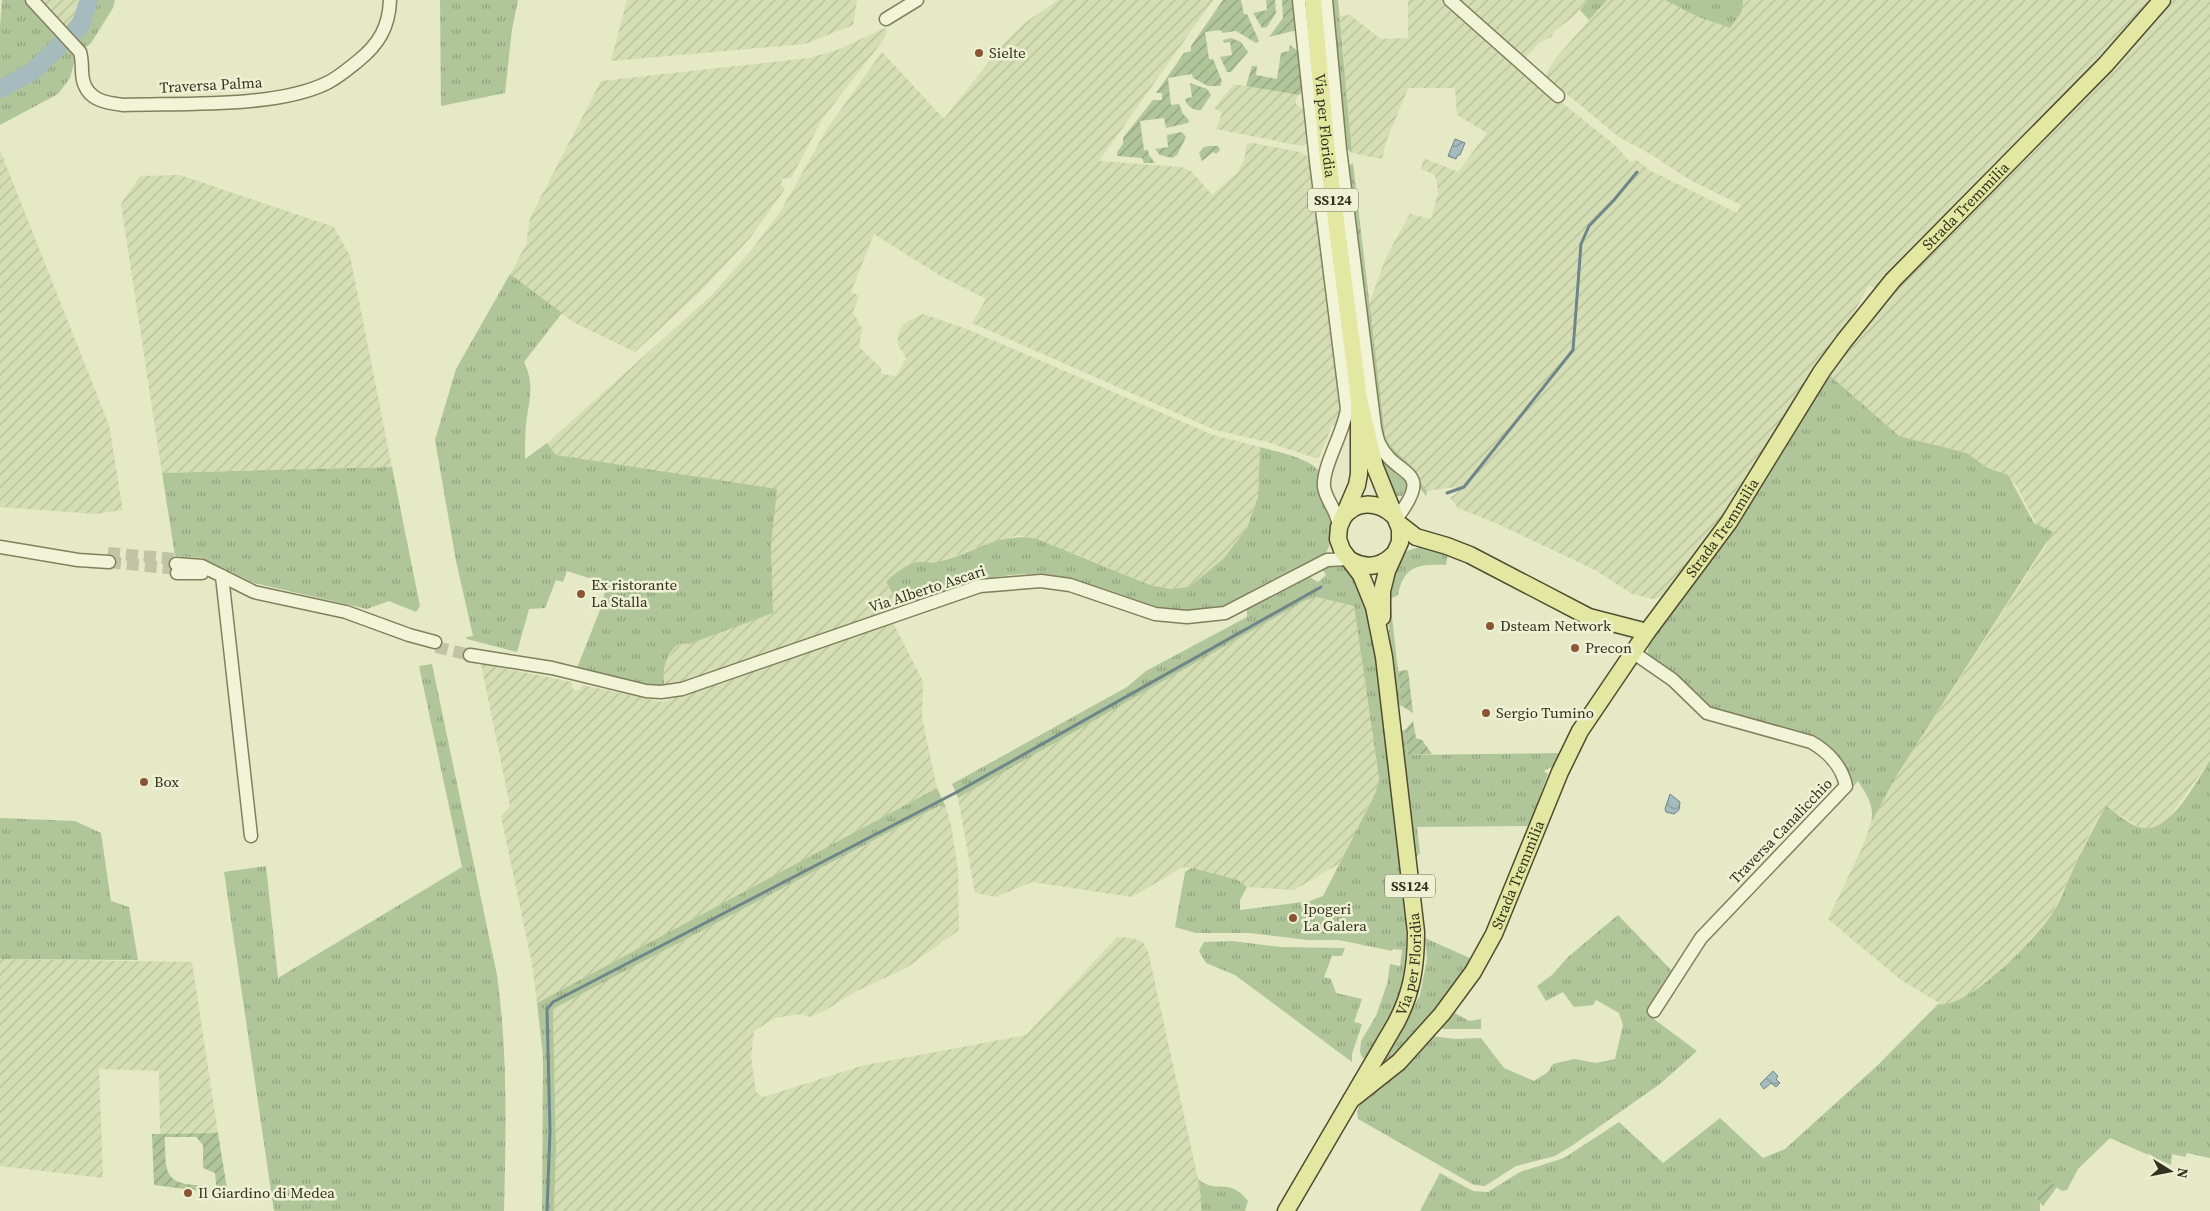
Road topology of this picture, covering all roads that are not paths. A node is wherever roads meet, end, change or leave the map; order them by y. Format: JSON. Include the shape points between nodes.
{"nodes":[{"id":1,"x":32,"y":0,"type":"edge"},
{"id":2,"x":390,"y":0,"type":"edge"},
{"id":3,"x":917,"y":0,"type":"edge"},
{"id":4,"x":1299,"y":0,"type":"edge"},
{"id":5,"x":1313,"y":0,"type":"edge"},
{"id":6,"x":1326,"y":0,"type":"edge"},
{"id":7,"x":1450,"y":0,"type":"edge"},
{"id":8,"x":2162,"y":0,"type":"edge"},
{"id":9,"x":904,"y":4,"type":"edge"},
{"id":10,"x":886,"y":19,"type":"dead end"},
{"id":11,"x":1558,"y":96,"type":"dead end"},
{"id":12,"x":1359,"y":399,"type":"junction"},
{"id":13,"x":1327,"y":497,"type":"junction"},
{"id":14,"x":1354,"y":504,"type":"junction"},
{"id":15,"x":1396,"y":519,"type":"junction"},
{"id":16,"x":1339,"y":529,"type":"junction"},
{"id":17,"x":1428,"y":541,"type":"junction"},
{"id":18,"x":0,"y":547,"type":"edge"},
{"id":19,"x":1395,"y":551,"type":"junction"},
{"id":20,"x":109,"y":560,"type":"tunnel mouth"},
{"id":21,"x":1327,"y":560,"type":"junction"},
{"id":22,"x":1351,"y":560,"type":"junction"},
{"id":23,"x":176,"y":566,"type":"tunnel mouth"},
{"id":24,"x":222,"y":576,"type":"junction"},
{"id":25,"x":1647,"y":632,"type":"junction"},
{"id":26,"x":435,"y":644,"type":"tunnel mouth"},
{"id":27,"x":470,"y":653,"type":"tunnel mouth"},
{"id":28,"x":1634,"y":653,"type":"junction"},
{"id":29,"x":1384,"y":658,"type":"junction"},
{"id":30,"x":251,"y":836,"type":"dead end"},
{"id":31,"x":1654,"y":1011,"type":"dead end"},
{"id":32,"x":1351,"y":1100,"type":"junction"},
{"id":33,"x":1286,"y":1211,"type":"edge"}],
"edges":[{"from":1,"to":2,"type":"street","name":"Traversa Palma","via":[[80,52],[87,89],[93,97],[124,105],[260,100],[314,88],[343,74],[383,36],[388,24]]},
{"from":3,"to":9,"type":"street"},
{"from":4,"to":13,"type":"street","via":[[1347,409],[1345,424],[1324,481]]},
{"from":5,"to":12,"type":"main road","name":"Via per Floridia","number":"SS124","via":[[1327,151]]},
{"from":6,"to":15,"type":"street","via":[[1340,149],[1375,428],[1379,444],[1411,476],[1413,484],[1410,501]]},
{"from":7,"to":11,"type":"street"},
{"from":8,"to":25,"type":"main road","name":"Strada Tremmilia","via":[[2106,64],[1886,288],[1822,372],[1730,522]]},
{"from":9,"to":10,"type":"street"},
{"from":12,"to":14,"type":"main road","via":[[1360,464]]},
{"from":12,"to":15,"type":"main road","via":[[1375,466]]},
{"from":13,"to":14,"type":"street"},
{"from":13,"to":16,"type":"street","via":[[1337,513]]},
{"from":14,"to":15,"type":"main road","via":[[1378,505]]},
{"from":14,"to":16,"type":"main road"},
{"from":15,"to":17,"type":"main road","via":[[1416,537]]},
{"from":15,"to":19,"type":"main road","via":[[1400,536]]},
{"from":16,"to":21,"type":"street","via":[[1334,551]]},
{"from":16,"to":22,"type":"main road","via":[[1342,550]]},
{"from":17,"to":19,"type":"main road","via":[[1408,544]]},
{"from":17,"to":25,"type":"main road","via":[[1470,555],[1589,617]]},
{"from":18,"to":20,"type":"street"},
{"from":19,"to":22,"type":"main road","via":[[1384,562],[1374,566],[1362,566]]},
{"from":19,"to":29,"type":"main road","via":[[1382,591]]},
{"from":21,"to":22,"type":"street"},
{"from":21,"to":27,"type":"street","name":"Via Alberto Ascari","via":[[1233,609],[1186,617],[1155,614],[1070,585],[1041,580],[980,586],[682,690],[661,692]]},
{"from":22,"to":29,"type":"main road","via":[[1362,575],[1372,602]]},
{"from":23,"to":24,"type":"street","via":[[202,569]]},
{"from":24,"to":26,"type":"street","via":[[254,592],[362,618],[393,635]]},
{"from":24,"to":30,"type":"street"},
{"from":25,"to":28,"type":"main road","name":"Strada Tremmilia"},
{"from":28,"to":31,"type":"street","name":"Traversa Canalicchio","via":[[1673,680],[1707,713],[1822,748],[1838,766],[1846,786],[1701,938]]},
{"from":28,"to":32,"type":"main road","name":"Strada Tremmilia","via":[[1580,731],[1494,934],[1473,972],[1442,1014],[1399,1062]]},
{"from":29,"to":32,"type":"main road","name":"Via per Floridia","number":"SS124","via":[[1416,932],[1416,967],[1404,1009]]},
{"from":32,"to":33,"type":"main road","name":"Via per Floridia"}]}
